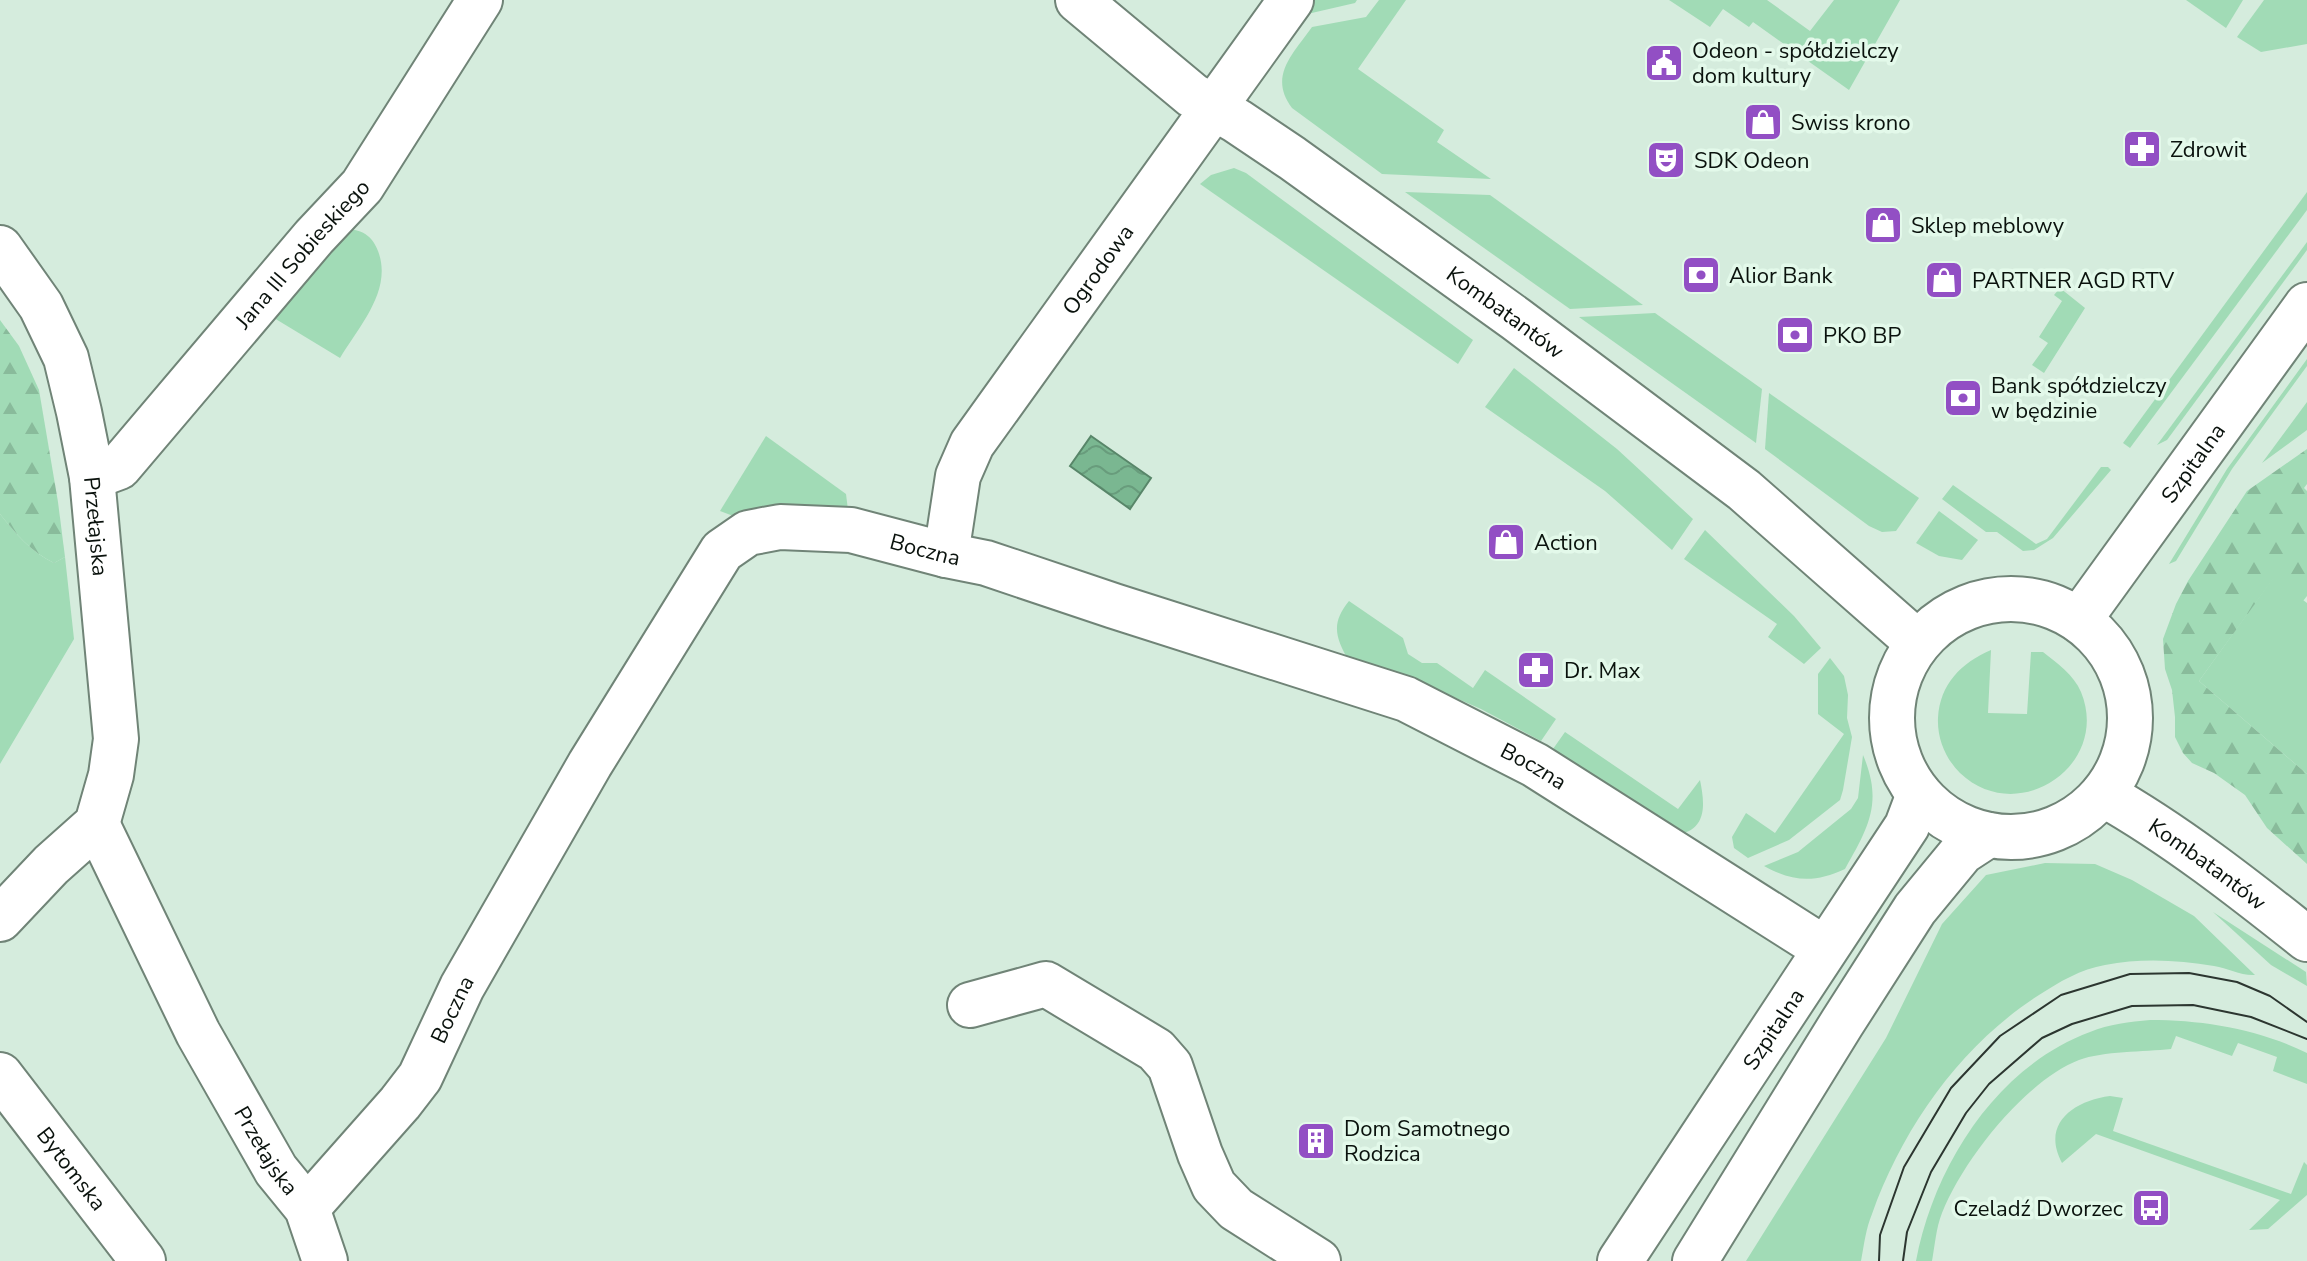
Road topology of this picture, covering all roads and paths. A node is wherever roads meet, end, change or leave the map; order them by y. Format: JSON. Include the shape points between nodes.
{"nodes":[{"id":1,"x":480,"y":0,"type":"edge"},
{"id":2,"x":1078,"y":0,"type":"edge"},
{"id":3,"x":1291,"y":0,"type":"edge"},
{"id":4,"x":1214,"y":108,"type":"junction"},
{"id":5,"x":0,"y":248,"type":"edge"},
{"id":6,"x":2307,"y":305,"type":"edge"},
{"id":7,"x":92,"y":477,"type":"junction"},
{"id":8,"x":946,"y":555,"type":"junction"},
{"id":9,"x":2079,"y":620,"type":"junction"},
{"id":10,"x":1918,"y":643,"type":"junction"},
{"id":11,"x":1919,"y":794,"type":"junction"},
{"id":12,"x":2103,"y":794,"type":"junction"},
{"id":13,"x":97,"y":824,"type":"junction"},
{"id":14,"x":1988,"y":835,"type":"junction"},
{"id":15,"x":0,"y":919,"type":"edge"},
{"id":16,"x":2307,"y":939,"type":"edge"},
{"id":17,"x":1825,"y":949,"type":"junction"},
{"id":18,"x":970,"y":1005,"type":"dead end"},
{"id":19,"x":0,"y":1075,"type":"edge"},
{"id":20,"x":307,"y":1208,"type":"junction"},
{"id":21,"x":143,"y":1261,"type":"edge"},
{"id":22,"x":325,"y":1261,"type":"edge"},
{"id":23,"x":1318,"y":1261,"type":"edge"},
{"id":24,"x":1620,"y":1261,"type":"edge"},
{"id":25,"x":1695,"y":1261,"type":"edge"}],
"edges":[{"from":1,"to":7,"type":"street","name":"Jana III Sobieskiego","via":[[362,186],[119,467]]},
{"from":2,"to":4,"type":"street","name":"Kombatantów"},
{"from":3,"to":4,"type":"street","name":"Ogrodowa"},
{"from":4,"to":8,"type":"street","name":"Ogrodowa","via":[[972,444],[958,476]]},
{"from":4,"to":10,"type":"street","name":"Kombatantów","via":[[1292,158],[1732,480]]},
{"from":5,"to":7,"type":"street","name":"Przełajska","via":[[41,306],[66,358]]},
{"from":6,"to":9,"type":"street","name":"Szpitalna"},
{"from":7,"to":13,"type":"street","name":"Przełajska","via":[[116,739]]},
{"from":8,"to":17,"type":"street","name":"Boczna","via":[[986,563],[1406,699],[1535,765]]},
{"from":8,"to":20,"type":"street","name":"Boczna","via":[[851,530],[780,527],[748,533],[722,551],[590,764],[462,987],[420,1077]]},
{"from":9,"to":10,"type":"street","via":[[2053,606],[1994,600],[1939,622]]},
{"from":9,"to":12,"type":"street","via":[[2120,670],[2129,702],[2130,734],[2120,766]]},
{"from":10,"to":11,"type":"street","via":[[1896,684],[1892,730],[1906,775]]},
{"from":11,"to":14,"type":"street","via":[[1938,813]]},
{"from":11,"to":17,"type":"street","name":"Szpitalna","via":[[1907,826]]},
{"from":12,"to":14,"type":"street","via":[[2063,825],[2013,837]]},
{"from":12,"to":16,"type":"street","name":"Kombatantów"},
{"from":13,"to":15,"type":"street"},
{"from":13,"to":20,"type":"street","name":"Przełajska","via":[[198,1033],[276,1170]]},
{"from":14,"to":25,"type":"street","via":[[1962,852],[1915,909]]},
{"from":17,"to":24,"type":"street","name":"Szpitalna"},
{"from":18,"to":23,"type":"street","via":[[1046,984],[1156,1050],[1170,1066],[1214,1186],[1236,1209]]},
{"from":19,"to":21,"type":"street","name":"Bytomska"},
{"from":20,"to":22,"type":"street","name":"Przełajska"}]}
